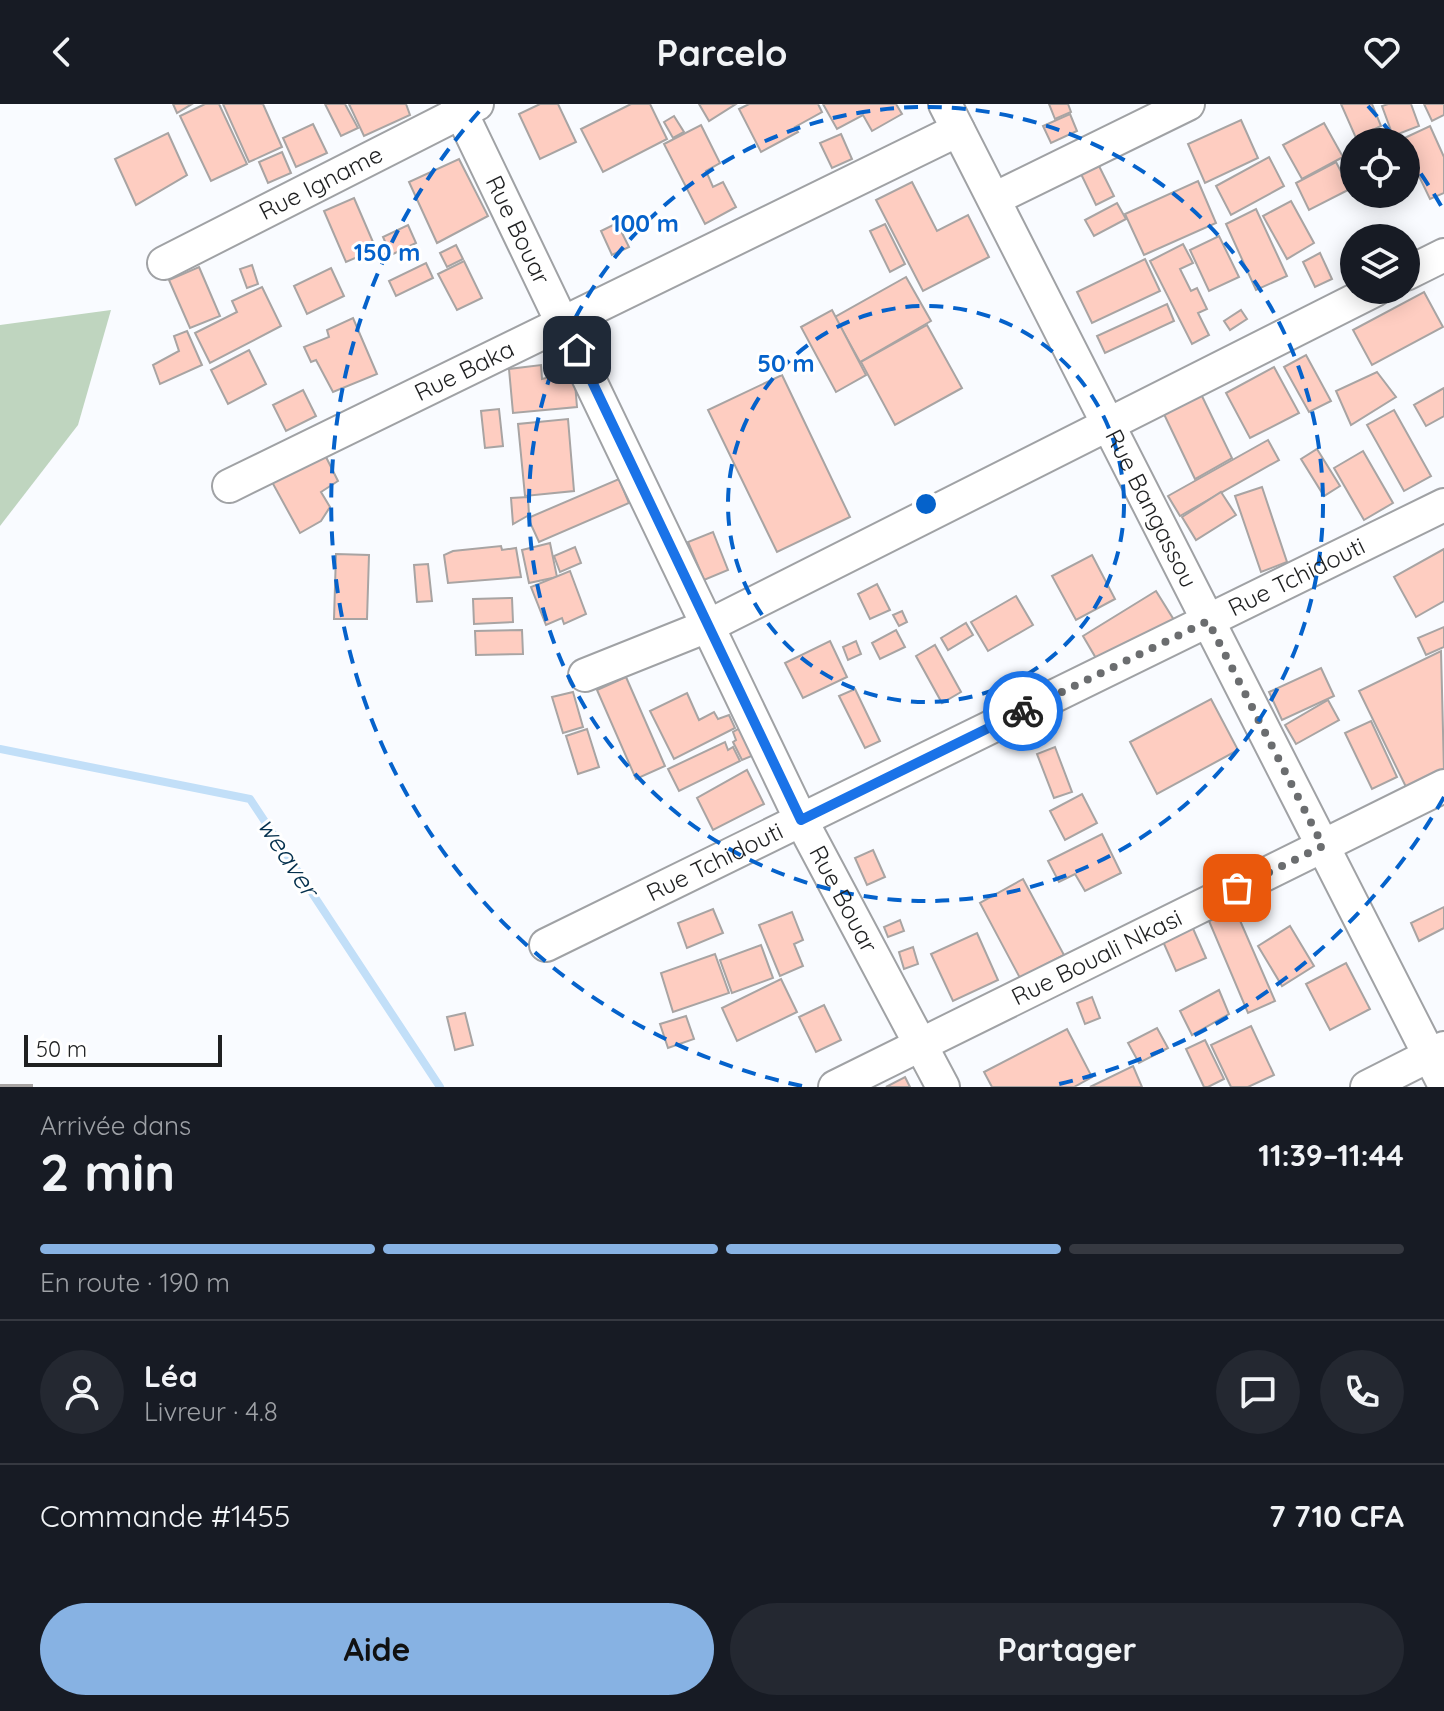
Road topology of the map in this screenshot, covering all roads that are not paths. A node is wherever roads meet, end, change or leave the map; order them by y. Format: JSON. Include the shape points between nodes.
{"nodes":[{"id":1,"x":1188,"y":104,"type":"edge"},
{"id":2,"x":465,"y":107,"type":"edge"},
{"id":3,"x":952,"y":117,"type":"edge"},
{"id":4,"x":994,"y":199,"type":"junction"},
{"id":5,"x":1444,"y":255,"type":"edge"},
{"id":6,"x":164,"y":263,"type":"dead end"},
{"id":7,"x":1420,"y":267,"type":"edge"},
{"id":8,"x":1347,"y":304,"type":"edge"},
{"id":9,"x":563,"y":323,"type":"junction"},
{"id":10,"x":1108,"y":424,"type":"junction"},
{"id":11,"x":229,"y":486,"type":"dead end"},
{"id":12,"x":1444,"y":505,"type":"edge"},
{"id":13,"x":1208,"y":621,"type":"junction"},
{"id":14,"x":710,"y":625,"type":"junction"},
{"id":15,"x":585,"y":675,"type":"dead end"},
{"id":16,"x":1444,"y":786,"type":"edge"},
{"id":17,"x":801,"y":820,"type":"junction"},
{"id":18,"x":1323,"y":846,"type":"junction"},
{"id":19,"x":546,"y":945,"type":"dead end"},
{"id":20,"x":922,"y":1044,"type":"junction"},
{"id":21,"x":1437,"y":1052,"type":"edge"},
{"id":22,"x":1444,"y":1084,"type":"edge"},
{"id":23,"x":835,"y":1087,"type":"edge"},
{"id":24,"x":943,"y":1087,"type":"edge"},
{"id":25,"x":1367,"y":1087,"type":"edge"}],
"edges":[{"from":1,"to":4,"type":"street"},
{"from":2,"to":6,"type":"street","name":"Rue Igname"},
{"from":2,"to":9,"type":"street","name":"Rue Bouar"},
{"from":3,"to":4,"type":"street","name":"Rue Bangassou"},
{"from":3,"to":9,"type":"street","name":"Rue Baka"},
{"from":4,"to":10,"type":"street","name":"Rue Bangassou"},
{"from":5,"to":7,"type":"street"},
{"from":8,"to":10,"type":"street"},
{"from":9,"to":11,"type":"street","name":"Rue Baka"},
{"from":9,"to":14,"type":"street","name":"Rue Bouar"},
{"from":10,"to":13,"type":"street","name":"Rue Bangassou"},
{"from":10,"to":14,"type":"street"},
{"from":12,"to":13,"type":"street","name":"Rue Tchidouti"},
{"from":13,"to":17,"type":"street","name":"Rue Tchidouti"},
{"from":13,"to":18,"type":"street","name":"Rue Bangassou"},
{"from":14,"to":15,"type":"street"},
{"from":14,"to":17,"type":"street","name":"Rue Bouar"},
{"from":16,"to":18,"type":"street","name":"Rue Bouali Nkasi"},
{"from":17,"to":19,"type":"street","name":"Rue Tchidouti"},
{"from":17,"to":20,"type":"street","name":"Rue Bouar"},
{"from":18,"to":20,"type":"street","name":"Rue Bouali Nkasi"},
{"from":18,"to":21,"type":"street","name":"Rue Bangassou"},
{"from":20,"to":23,"type":"street","name":"Rue Bouali Nkasi"},
{"from":20,"to":24,"type":"street","name":"Rue Bouar"},
{"from":21,"to":22,"type":"street","name":"Rue Bangassou"},
{"from":21,"to":25,"type":"street"}]}
